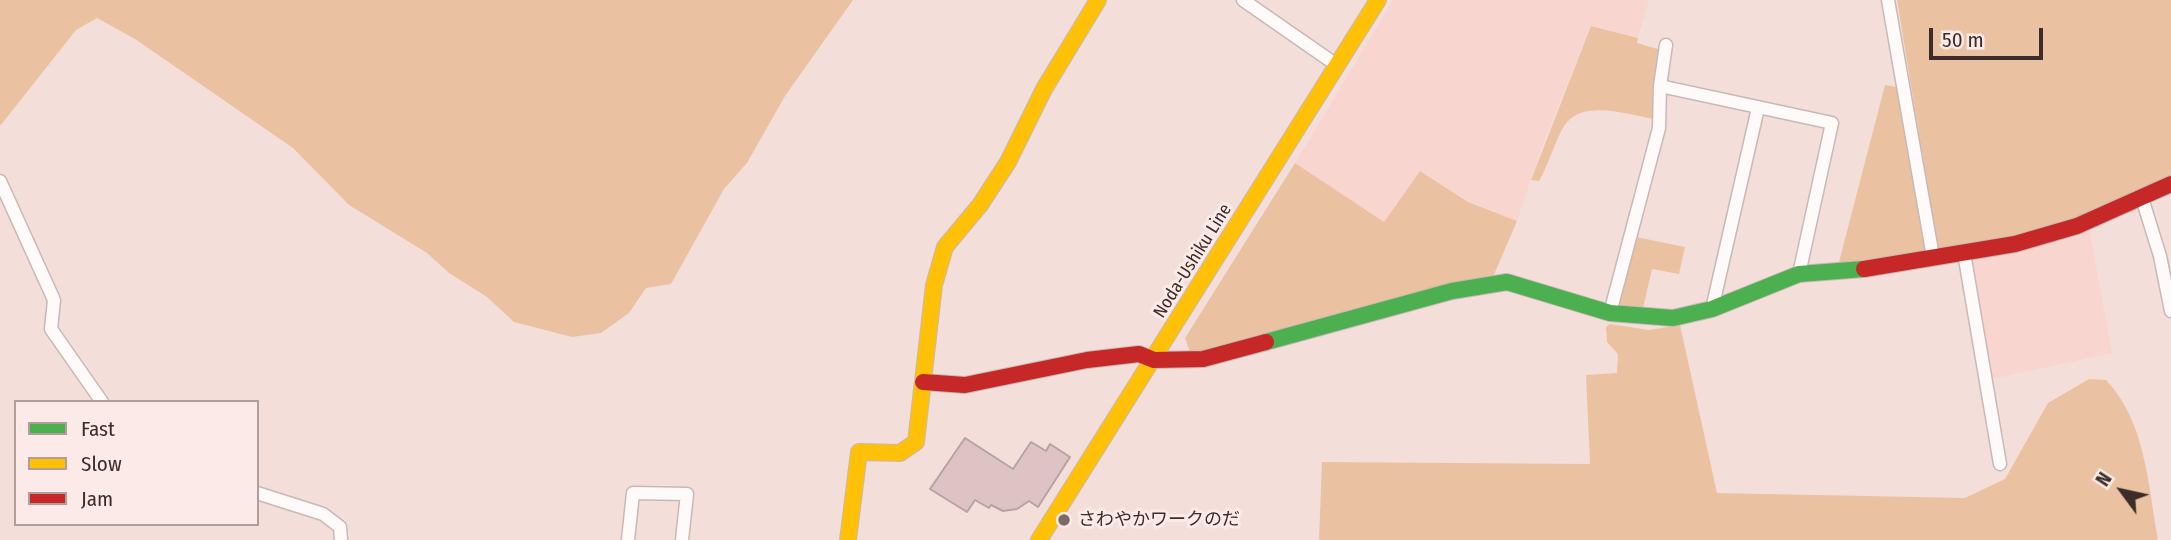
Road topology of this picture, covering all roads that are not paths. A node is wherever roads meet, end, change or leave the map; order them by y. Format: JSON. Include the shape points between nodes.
{"nodes":[{"id":1,"x":1098,"y":0,"type":"edge"},
{"id":2,"x":1243,"y":0,"type":"edge"},
{"id":3,"x":1378,"y":0,"type":"edge"},
{"id":4,"x":1888,"y":0,"type":"edge"},
{"id":5,"x":1666,"y":45,"type":"dead end"},
{"id":6,"x":1338,"y":66,"type":"junction"},
{"id":7,"x":1660,"y":86,"type":"junction"},
{"id":8,"x":1758,"y":108,"type":"junction"},
{"id":9,"x":0,"y":181,"type":"edge"},
{"id":10,"x":2171,"y":184,"type":"edge"},
{"id":11,"x":2142,"y":198,"type":"junction"},
{"id":12,"x":1964,"y":253,"type":"junction"},
{"id":13,"x":1933,"y":257,"type":"junction"},
{"id":14,"x":1799,"y":274,"type":"junction"},
{"id":15,"x":1712,"y":309,"type":"junction"},
{"id":16,"x":2171,"y":311,"type":"edge"},
{"id":17,"x":1610,"y":313,"type":"junction"},
{"id":18,"x":1154,"y":360,"type":"junction"},
{"id":19,"x":923,"y":382,"type":"junction"},
{"id":20,"x":101,"y":400,"type":"edge"},
{"id":21,"x":2000,"y":464,"type":"dead end"},
{"id":22,"x":259,"y":494,"type":"edge"},
{"id":23,"x":341,"y":540,"type":"edge"},
{"id":24,"x":628,"y":540,"type":"edge"},
{"id":25,"x":682,"y":540,"type":"edge"},
{"id":26,"x":848,"y":540,"type":"edge"},
{"id":27,"x":1039,"y":540,"type":"edge"}],
"edges":[{"from":1,"to":19,"type":"street","via":[[1044,89],[1008,162],[945,247],[934,285]]},
{"from":2,"to":6,"type":"street"},
{"from":3,"to":6,"type":"street","name":"Noda-Ushiku Line"},
{"from":4,"to":13,"type":"street"},
{"from":5,"to":7,"type":"street"},
{"from":6,"to":18,"type":"street","name":"Noda-Ushiku Line"},
{"from":7,"to":8,"type":"street"},
{"from":7,"to":17,"type":"street","via":[[1659,128]]},
{"from":8,"to":14,"type":"street","via":[[1832,123]]},
{"from":8,"to":15,"type":"street"},
{"from":9,"to":20,"type":"street","via":[[54,300],[51,329]]},
{"from":10,"to":11,"type":"street"},
{"from":11,"to":12,"type":"street","via":[[2077,226]]},
{"from":11,"to":16,"type":"street"},
{"from":12,"to":13,"type":"street"},
{"from":12,"to":21,"type":"street"},
{"from":13,"to":14,"type":"street"},
{"from":14,"to":15,"type":"street"},
{"from":15,"to":17,"type":"street","via":[[1673,318]]},
{"from":17,"to":18,"type":"street","via":[[1507,282],[1452,291],[1203,359]]},
{"from":18,"to":19,"type":"street","via":[[1139,354],[965,385]]},
{"from":18,"to":27,"type":"street","name":"Noda-Ushiku Line"},
{"from":19,"to":26,"type":"street","via":[[916,442],[900,453],[859,452]]},
{"from":22,"to":23,"type":"street","via":[[323,514],[340,527]]},
{"from":24,"to":25,"type":"street","via":[[633,493],[687,494]]}]}
